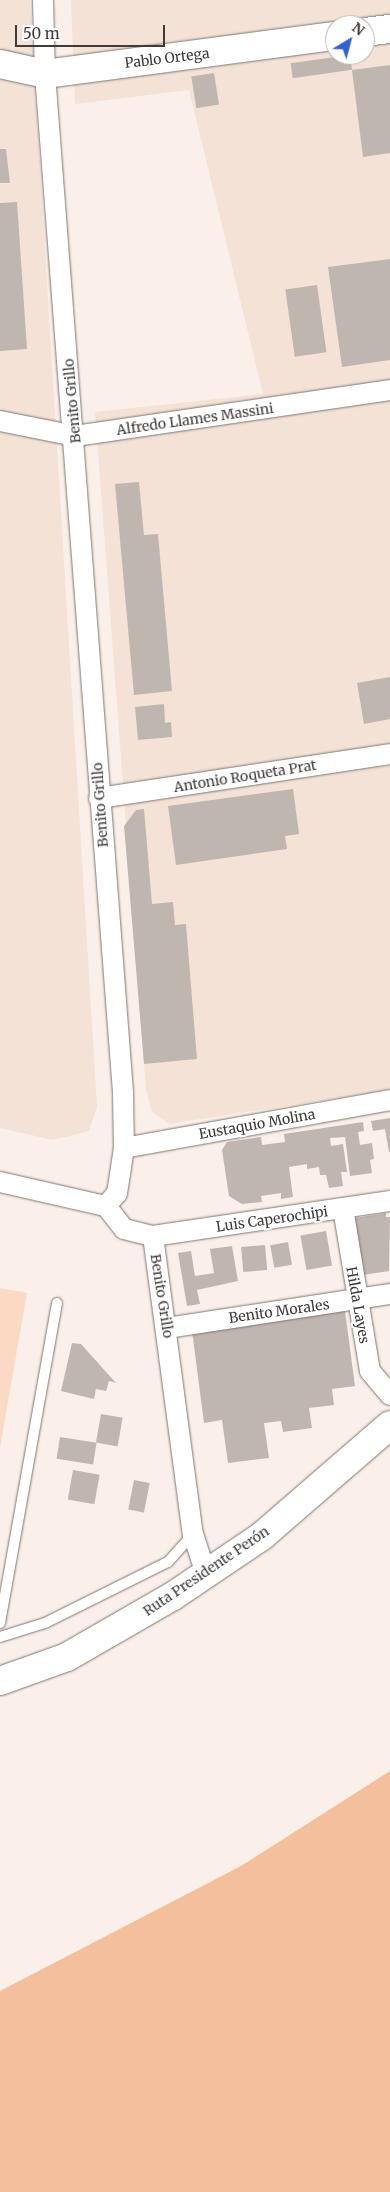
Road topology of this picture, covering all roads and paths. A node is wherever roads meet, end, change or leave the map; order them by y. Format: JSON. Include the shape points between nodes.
{"nodes":[{"id":1,"x":43,"y":0,"type":"edge"},
{"id":2,"x":390,"y":29,"type":"edge"},
{"id":3,"x":375,"y":31,"type":"edge"},
{"id":4,"x":325,"y":37,"type":"edge"},
{"id":5,"x":0,"y":64,"type":"edge"},
{"id":6,"x":45,"y":74,"type":"junction"},
{"id":7,"x":390,"y":390,"type":"edge"},
{"id":8,"x":0,"y":421,"type":"edge"},
{"id":9,"x":75,"y":436,"type":"junction"},
{"id":10,"x":390,"y":754,"type":"edge"},
{"id":11,"x":100,"y":798,"type":"junction"},
{"id":12,"x":390,"y":1100,"type":"edge"},
{"id":13,"x":124,"y":1148,"type":"junction"},
{"id":14,"x":0,"y":1182,"type":"edge"},
{"id":15,"x":390,"y":1201,"type":"edge"},
{"id":16,"x":106,"y":1206,"type":"junction"},
{"id":17,"x":343,"y":1208,"type":"junction"},
{"id":18,"x":153,"y":1236,"type":"junction"},
{"id":19,"x":390,"y":1294,"type":"edge"},
{"id":20,"x":356,"y":1299,"type":"junction"},
{"id":21,"x":57,"y":1303,"type":"dead end"},
{"id":22,"x":168,"y":1328,"type":"junction"},
{"id":23,"x":390,"y":1395,"type":"edge"},
{"id":24,"x":390,"y":1425,"type":"edge"},
{"id":25,"x":193,"y":1534,"type":"junction"},
{"id":26,"x":206,"y":1574,"type":"junction"},
{"id":27,"x":0,"y":1623,"type":"edge"},
{"id":28,"x":0,"y":1638,"type":"edge"},
{"id":29,"x":0,"y":1681,"type":"edge"}],
"edges":[{"from":1,"to":6,"type":"street","name":"Benito Grillo"},
{"from":2,"to":3,"type":"main road"},
{"from":4,"to":6,"type":"main road","name":"Pablo Ortega"},
{"from":5,"to":6,"type":"main road","name":"Pablo Ortega"},
{"from":6,"to":9,"type":"street","name":"Benito Grillo"},
{"from":7,"to":9,"type":"street","name":"Alfredo Llames Massini"},
{"from":8,"to":9,"type":"street","name":"Alfredo Llames Massini"},
{"from":9,"to":11,"type":"street","name":"Benito Grillo"},
{"from":10,"to":11,"type":"street","name":"Antonio Roqueta Prat"},
{"from":11,"to":13,"type":"street","name":"Benito Grillo","via":[[123,1093]]},
{"from":12,"to":13,"type":"street","name":"Eustaquio Molina"},
{"from":13,"to":16,"type":"street","name":"Benito Grillo","via":[[117,1193]]},
{"from":14,"to":16,"type":"street"},
{"from":15,"to":17,"type":"street","name":"Luis Caperochipi"},
{"from":16,"to":18,"type":"street","name":"Benito Grillo","via":[[124,1229]]},
{"from":17,"to":18,"type":"street","name":"Luis Caperochipi"},
{"from":17,"to":20,"type":"street","name":"Hilda Layes"},
{"from":18,"to":22,"type":"street","name":"Benito Grillo"},
{"from":19,"to":20,"type":"street","name":"Benito Morales"},
{"from":20,"to":22,"type":"street","name":"Benito Morales"},
{"from":20,"to":23,"type":"street","name":"Hilda Layes","via":[[370,1371]]},
{"from":21,"to":27,"type":"lane"},
{"from":22,"to":25,"type":"street","name":"Benito Grillo"},
{"from":24,"to":26,"type":"main road","name":"Ruta Presidente Perón","via":[[262,1536]]},
{"from":25,"to":26,"type":"street","name":"Benito Grillo"},
{"from":25,"to":28,"type":"lane","via":[[168,1562],[45,1623]]},
{"from":26,"to":29,"type":"main road","name":"Ruta Presidente Perón","via":[[67,1657]]}]}
